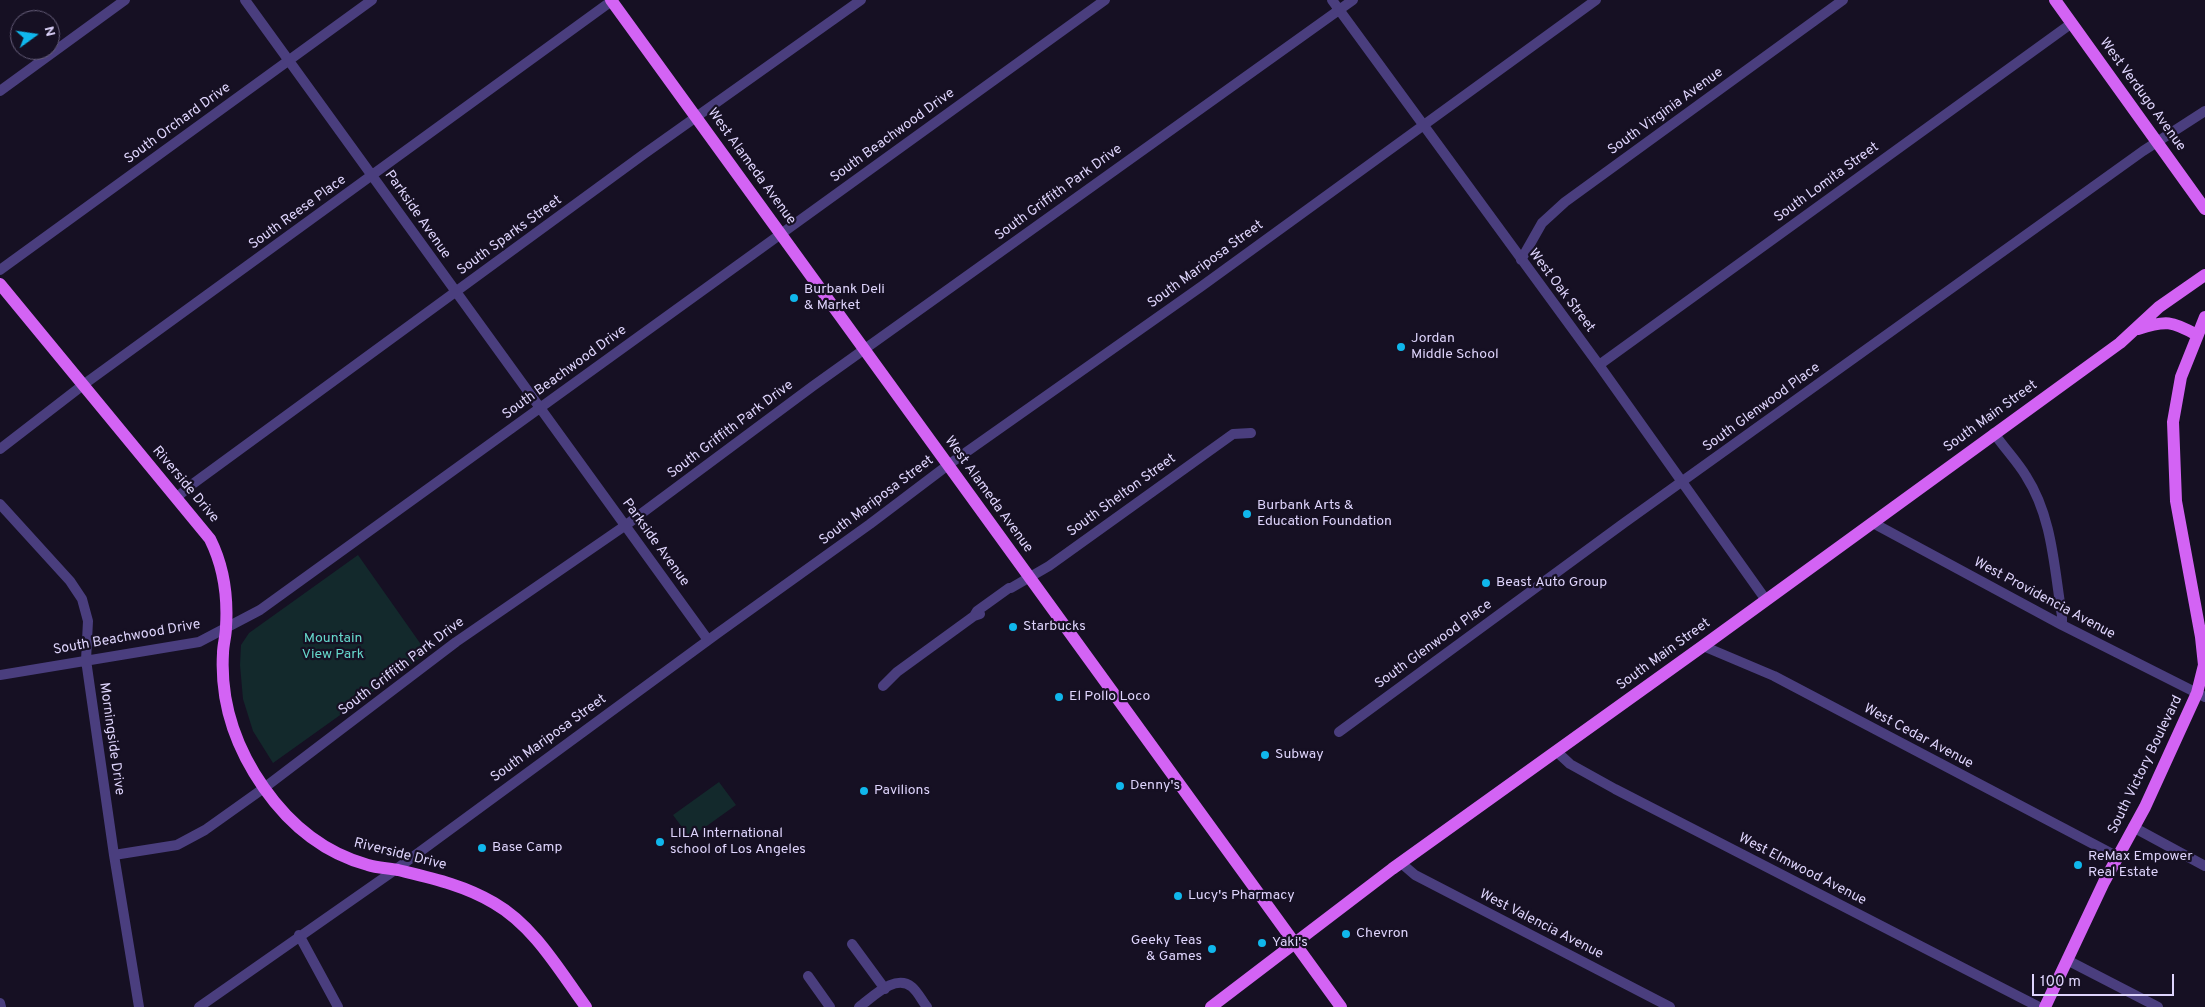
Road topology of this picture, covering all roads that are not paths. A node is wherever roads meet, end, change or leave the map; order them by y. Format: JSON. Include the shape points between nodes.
{"nodes":[{"id":1,"x":126,"y":0,"type":"edge"},
{"id":2,"x":245,"y":0,"type":"edge"},
{"id":3,"x":372,"y":0,"type":"edge"},
{"id":4,"x":612,"y":0,"type":"edge"},
{"id":5,"x":861,"y":0,"type":"edge"},
{"id":6,"x":1105,"y":0,"type":"edge"},
{"id":7,"x":1332,"y":0,"type":"edge"},
{"id":8,"x":1353,"y":0,"type":"edge"},
{"id":9,"x":1596,"y":0,"type":"edge"},
{"id":10,"x":1843,"y":0,"type":"edge"},
{"id":11,"x":2055,"y":0,"type":"edge"},
{"id":12,"x":1339,"y":10,"type":"junction"},
{"id":13,"x":2072,"y":23,"type":"junction"},
{"id":14,"x":289,"y":61,"type":"junction"},
{"id":15,"x":0,"y":91,"type":"edge"},
{"id":16,"x":2205,"y":111,"type":"edge"},
{"id":17,"x":696,"y":116,"type":"junction"},
{"id":18,"x":1423,"y":126,"type":"junction"},
{"id":19,"x":2158,"y":142,"type":"junction"},
{"id":20,"x":373,"y":176,"type":"junction"},
{"id":21,"x":2205,"y":208,"type":"edge"},
{"id":22,"x":780,"y":233,"type":"junction"},
{"id":23,"x":1521,"y":260,"type":"junction"},
{"id":24,"x":0,"y":270,"type":"edge"},
{"id":25,"x":2205,"y":275,"type":"edge"},
{"id":26,"x":0,"y":284,"type":"edge"},
{"id":27,"x":456,"y":293,"type":"junction"},
{"id":28,"x":2205,"y":317,"type":"edge"},
{"id":29,"x":2136,"y":329,"type":"junction"},
{"id":30,"x":2197,"y":335,"type":"junction"},
{"id":31,"x":865,"y":349,"type":"junction"},
{"id":32,"x":1599,"y":365,"type":"junction"},
{"id":33,"x":83,"y":385,"type":"junction"},
{"id":34,"x":540,"y":408,"type":"junction"},
{"id":35,"x":1251,"y":434,"type":"dead end"},
{"id":36,"x":1994,"y":434,"type":"junction"},
{"id":37,"x":0,"y":450,"type":"edge"},
{"id":38,"x":948,"y":465,"type":"junction"},
{"id":39,"x":1682,"y":482,"type":"junction"},
{"id":40,"x":177,"y":497,"type":"junction"},
{"id":41,"x":0,"y":504,"type":"edge"},
{"id":42,"x":1873,"y":523,"type":"junction"},
{"id":43,"x":626,"y":525,"type":"junction"},
{"id":44,"x":1030,"y":577,"type":"junction"},
{"id":45,"x":1766,"y":600,"type":"junction"},
{"id":46,"x":2195,"y":606,"type":"junction"},
{"id":47,"x":2205,"y":618,"type":"edge"},
{"id":48,"x":2062,"y":625,"type":"junction"},
{"id":49,"x":226,"y":629,"type":"junction"},
{"id":50,"x":708,"y":640,"type":"junction"},
{"id":51,"x":1703,"y":646,"type":"junction"},
{"id":52,"x":86,"y":660,"type":"junction"},
{"id":53,"x":0,"y":674,"type":"edge"},
{"id":54,"x":883,"y":686,"type":"dead end"},
{"id":55,"x":2202,"y":691,"type":"edge"},
{"id":56,"x":1339,"y":732,"type":"dead end"},
{"id":57,"x":1556,"y":751,"type":"junction"},
{"id":58,"x":264,"y":788,"type":"junction"},
{"id":59,"x":2134,"y":827,"type":"junction"},
{"id":60,"x":114,"y":855,"type":"junction"},
{"id":61,"x":2118,"y":857,"type":"junction"},
{"id":62,"x":1401,"y":864,"type":"junction"},
{"id":63,"x":2205,"y":866,"type":"edge"},
{"id":64,"x":395,"y":870,"type":"junction"},
{"id":65,"x":300,"y":935,"type":"junction"},
{"id":66,"x":1294,"y":943,"type":"junction"},
{"id":67,"x":852,"y":944,"type":"dead end"},
{"id":68,"x":2067,"y":960,"type":"junction"},
{"id":69,"x":808,"y":976,"type":"dead end"},
{"id":70,"x":885,"y":989,"type":"junction"},
{"id":71,"x":0,"y":1003,"type":"edge"},
{"id":72,"x":1,"y":1007,"type":"edge"},
{"id":73,"x":139,"y":1007,"type":"edge"},
{"id":74,"x":199,"y":1007,"type":"edge"},
{"id":75,"x":338,"y":1007,"type":"edge"},
{"id":76,"x":586,"y":1007,"type":"edge"},
{"id":77,"x":830,"y":1007,"type":"edge"},
{"id":78,"x":859,"y":1007,"type":"edge"},
{"id":79,"x":926,"y":1007,"type":"edge"},
{"id":80,"x":1211,"y":1007,"type":"edge"},
{"id":81,"x":1341,"y":1007,"type":"edge"},
{"id":82,"x":1670,"y":1007,"type":"edge"},
{"id":83,"x":2039,"y":1007,"type":"edge"},
{"id":84,"x":2045,"y":1007,"type":"edge"},
{"id":85,"x":2158,"y":1007,"type":"edge"}],
"edges":[{"from":1,"to":15,"type":"street"},
{"from":2,"to":14,"type":"street","name":"Parkside Avenue"},
{"from":3,"to":14,"type":"street","name":"South Orchard Drive"},
{"from":4,"to":17,"type":"main road","name":"West Alameda Avenue"},
{"from":4,"to":20,"type":"street","name":"South Reese Place"},
{"from":5,"to":17,"type":"street","name":"South Sparks Street"},
{"from":6,"to":22,"type":"street","name":"South Beachwood Drive"},
{"from":7,"to":12,"type":"street","name":"West Oak Street"},
{"from":8,"to":12,"type":"street","name":"South Griffith Park Drive"},
{"from":9,"to":18,"type":"street","name":"South Mariposa Street"},
{"from":10,"to":23,"type":"street","name":"South Virginia Avenue","via":[[1565,202],[1542,223]]},
{"from":11,"to":13,"type":"main road","name":"West Verdugo Avenue"},
{"from":12,"to":18,"type":"street","name":"West Oak Street"},
{"from":12,"to":31,"type":"street","name":"South Griffith Park Drive"},
{"from":13,"to":19,"type":"main road","name":"West Verdugo Avenue"},
{"from":13,"to":32,"type":"street","name":"South Lomita Street"},
{"from":14,"to":20,"type":"street","name":"Parkside Avenue"},
{"from":14,"to":24,"type":"street","name":"South Orchard Drive"},
{"from":16,"to":19,"type":"street","name":"South Glenwood Place"},
{"from":17,"to":22,"type":"main road","name":"West Alameda Avenue"},
{"from":17,"to":27,"type":"street","name":"South Sparks Street"},
{"from":18,"to":23,"type":"street","name":"West Oak Street"},
{"from":18,"to":38,"type":"street","name":"South Mariposa Street"},
{"from":19,"to":21,"type":"main road","name":"West Verdugo Avenue"},
{"from":19,"to":39,"type":"street","name":"South Glenwood Place"},
{"from":20,"to":27,"type":"street","name":"Parkside Avenue"},
{"from":20,"to":33,"type":"street","name":"South Reese Place"},
{"from":22,"to":31,"type":"main road","name":"West Alameda Avenue"},
{"from":22,"to":34,"type":"street","name":"South Beachwood Drive"},
{"from":23,"to":32,"type":"street","name":"West Oak Street"},
{"from":25,"to":29,"type":"main road","name":"South Main Street","via":[[2158,307]]},
{"from":26,"to":33,"type":"main road","name":"Riverside Drive"},
{"from":27,"to":34,"type":"street","name":"Parkside Avenue"},
{"from":27,"to":40,"type":"street","name":"South Sparks Street"},
{"from":28,"to":30,"type":"main road","name":"South Victory Boulevard"},
{"from":29,"to":30,"type":"main road","name":"South Main Street","via":[[2170,322]]},
{"from":29,"to":36,"type":"main road","name":"South Main Street"},
{"from":30,"to":46,"type":"main road","name":"South Victory Boulevard","via":[[2181,377],[2173,422],[2176,501]]},
{"from":31,"to":38,"type":"main road","name":"West Alameda Avenue"},
{"from":31,"to":43,"type":"street","name":"South Griffith Park Drive"},
{"from":32,"to":39,"type":"street","name":"West Oak Street"},
{"from":33,"to":37,"type":"street","name":"South Reese Place"},
{"from":33,"to":40,"type":"main road","name":"Riverside Drive"},
{"from":34,"to":43,"type":"street","name":"Parkside Avenue"},
{"from":34,"to":49,"type":"street","name":"South Beachwood Drive","via":[[260,610]]},
{"from":35,"to":44,"type":"street","name":"South Shelton Street","via":[[1233,434]]},
{"from":36,"to":42,"type":"main road","name":"South Main Street"},
{"from":36,"to":48,"type":"street","via":[[2026,476],[2040,503],[2054,560]]},
{"from":38,"to":44,"type":"main road","name":"West Alameda Avenue"},
{"from":38,"to":50,"type":"street","name":"South Mariposa Street"},
{"from":39,"to":45,"type":"street","name":"West Oak Street"},
{"from":39,"to":56,"type":"street","name":"South Glenwood Place"},
{"from":40,"to":49,"type":"main road","name":"Riverside Drive","via":[[210,539],[221,564],[225,581]]},
{"from":41,"to":52,"type":"street","name":"Morningside Drive","via":[[70,581],[82,599],[88,621]]},
{"from":42,"to":45,"type":"main road","name":"South Main Street"},
{"from":42,"to":48,"type":"street","name":"West Providencia Avenue"},
{"from":43,"to":50,"type":"street","name":"Parkside Avenue"},
{"from":43,"to":58,"type":"street","name":"South Griffith Park Drive","via":[[456,642]]},
{"from":44,"to":54,"type":"street","name":"South Shelton Street","via":[[977,610],[974,616],[897,672]]},
{"from":44,"to":66,"type":"main road","name":"West Alameda Avenue"},
{"from":45,"to":51,"type":"main road","name":"South Main Street"},
{"from":46,"to":47,"type":"street"},
{"from":46,"to":55,"type":"main road","name":"South Victory Boulevard","via":[[2204,665]]},
{"from":48,"to":55,"type":"street","name":"West Providencia Avenue"},
{"from":49,"to":52,"type":"street","name":"South Beachwood Drive","via":[[200,642]]},
{"from":49,"to":58,"type":"main road","name":"Riverside Drive","via":[[222,655],[231,724],[245,758]]},
{"from":50,"to":64,"type":"street","name":"South Mariposa Street"},
{"from":51,"to":57,"type":"main road","name":"South Main Street"},
{"from":51,"to":61,"type":"street","name":"West Cedar Avenue","via":[[1774,676]]},
{"from":52,"to":53,"type":"street","name":"South Beachwood Drive"},
{"from":52,"to":60,"type":"street","name":"Morningside Drive"},
{"from":55,"to":59,"type":"main road","name":"South Victory Boulevard"},
{"from":57,"to":62,"type":"main road","name":"South Main Street"},
{"from":57,"to":83,"type":"street","name":"West Elmwood Avenue","via":[[1565,761],[1615,789]]},
{"from":58,"to":60,"type":"street","name":"South Griffith Park Drive","via":[[185,841]]},
{"from":58,"to":64,"type":"main road","name":"Riverside Drive","via":[[283,813],[308,837],[348,858]]},
{"from":59,"to":61,"type":"main road","name":"South Victory Boulevard"},
{"from":59,"to":63,"type":"street"},
{"from":60,"to":73,"type":"street","name":"Morningside Drive"},
{"from":61,"to":68,"type":"main road","name":"South Victory Boulevard"},
{"from":62,"to":66,"type":"main road","name":"South Main Street"},
{"from":62,"to":82,"type":"street","name":"West Valencia Avenue","via":[[1415,875]]},
{"from":64,"to":65,"type":"street","name":"South Mariposa Street"},
{"from":64,"to":76,"type":"main road","name":"Riverside Drive","via":[[460,887],[506,911],[538,942]]},
{"from":65,"to":74,"type":"street","name":"South Mariposa Street"},
{"from":65,"to":75,"type":"street"},
{"from":66,"to":80,"type":"main road","name":"South Main Street"},
{"from":66,"to":81,"type":"main road","name":"West Alameda Avenue"},
{"from":67,"to":70,"type":"street"},
{"from":68,"to":84,"type":"main road","name":"South Victory Boulevard"},
{"from":68,"to":85,"type":"street"},
{"from":69,"to":77,"type":"street"},
{"from":70,"to":78,"type":"street"},
{"from":70,"to":79,"type":"street","via":[[902,982],[912,987]]},
{"from":71,"to":72,"type":"street"}]}
